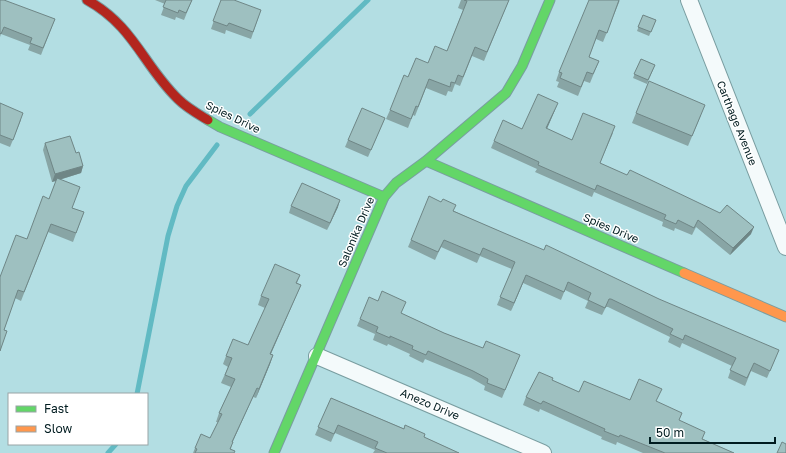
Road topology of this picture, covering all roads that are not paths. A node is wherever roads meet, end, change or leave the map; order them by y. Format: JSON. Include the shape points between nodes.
{"nodes":[{"id":1,"x":87,"y":0,"type":"edge"},
{"id":2,"x":550,"y":0,"type":"edge"},
{"id":3,"x":689,"y":0,"type":"edge"},
{"id":4,"x":426,"y":161,"type":"junction"},
{"id":5,"x":384,"y":197,"type":"junction"},
{"id":6,"x":786,"y":246,"type":"edge"},
{"id":7,"x":786,"y":317,"type":"edge"},
{"id":8,"x":317,"y":356,"type":"junction"},
{"id":9,"x":274,"y":453,"type":"edge"},
{"id":10,"x":543,"y":453,"type":"edge"}],
"edges":[{"from":1,"to":5,"type":"street","name":"Spies Drive","via":[[109,13],[127,30],[177,98],[199,115]]},
{"from":2,"to":4,"type":"street","name":"Salonika Drive","via":[[522,66],[506,93]]},
{"from":3,"to":6,"type":"street","name":"Carthage Avenue"},
{"from":4,"to":5,"type":"street","name":"Salonika Drive","via":[[396,183]]},
{"from":4,"to":7,"type":"street","name":"Spies Drive"},
{"from":5,"to":8,"type":"street","name":"Salonika Drive"},
{"from":8,"to":9,"type":"street","name":"Salonika Drive"},
{"from":8,"to":10,"type":"street","name":"Anezo Drive"}]}
